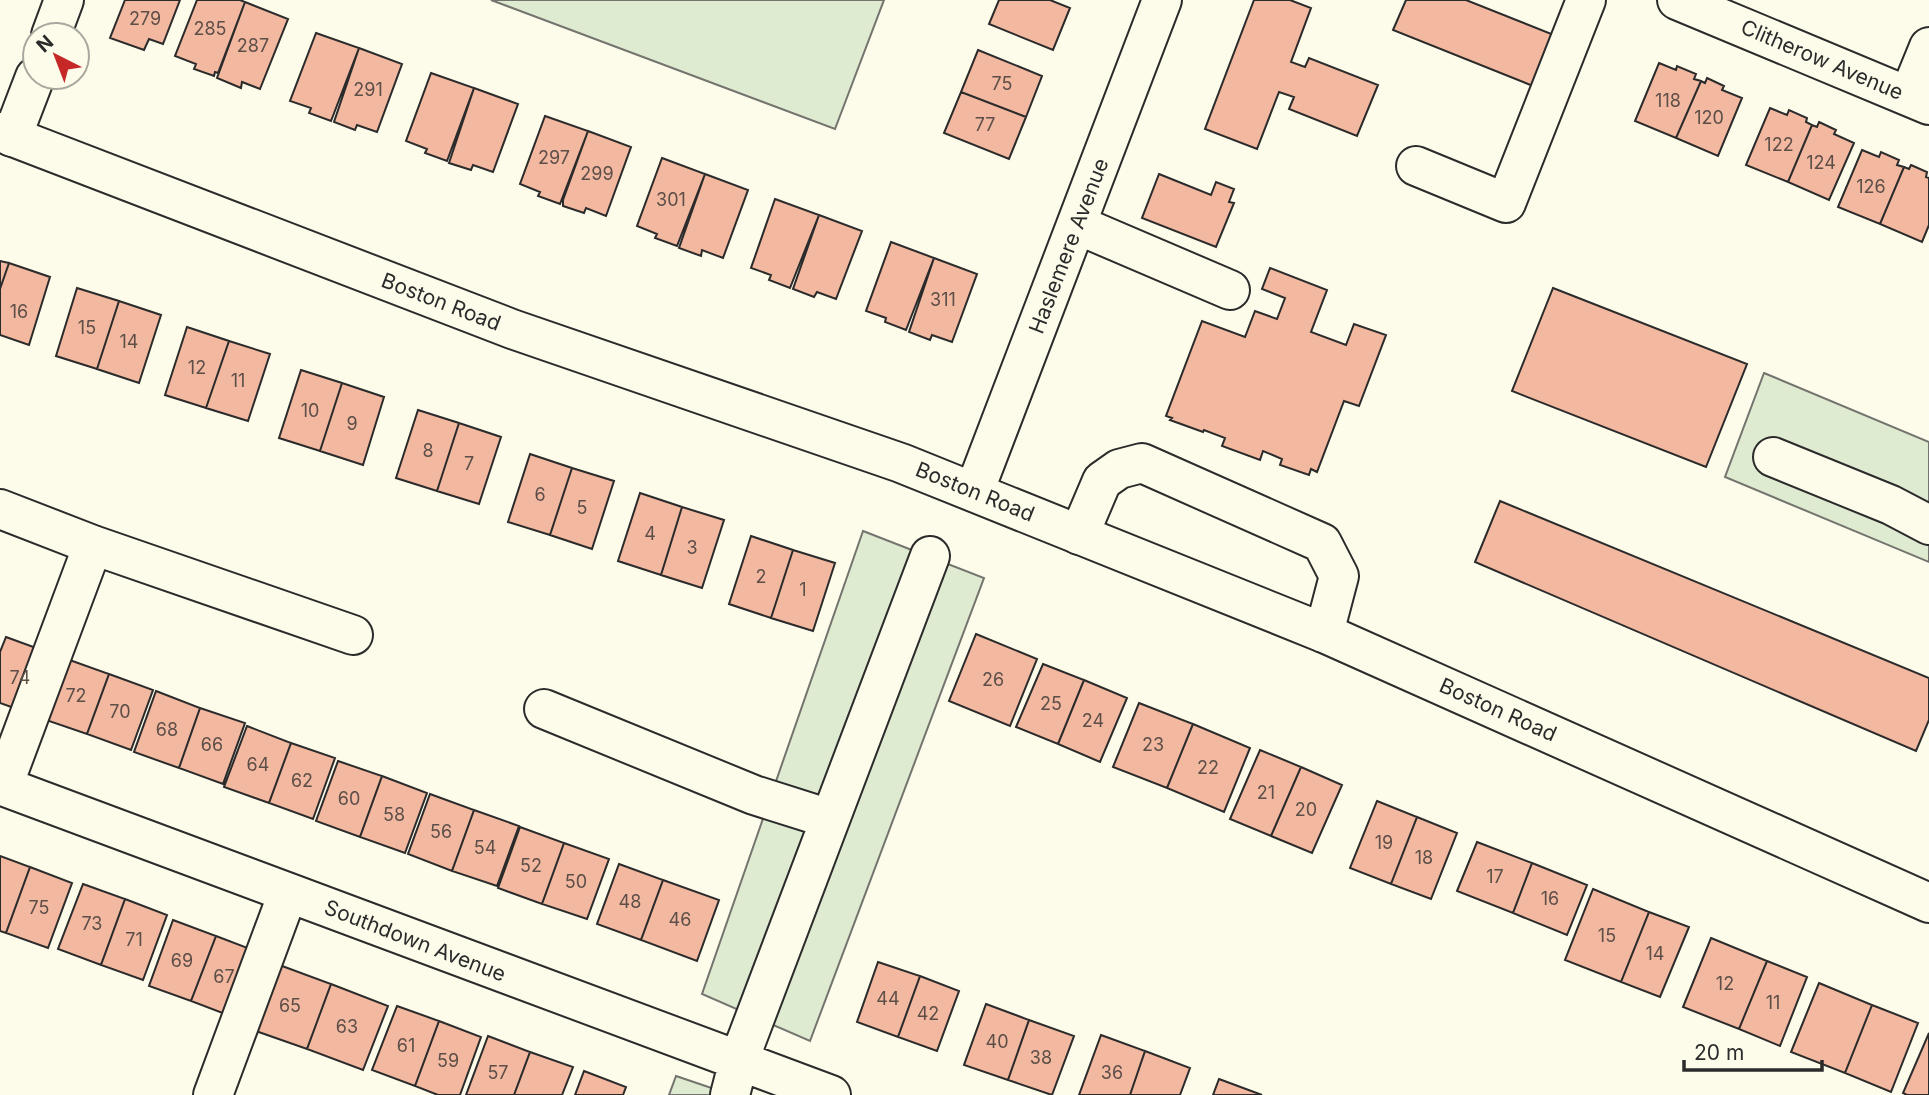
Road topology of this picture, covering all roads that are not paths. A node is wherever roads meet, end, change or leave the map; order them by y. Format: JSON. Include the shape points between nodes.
{"nodes":[{"id":1,"x":64,"y":0,"type":"edge"},
{"id":2,"x":1162,"y":0,"type":"edge"},
{"id":3,"x":1586,"y":0,"type":"edge"},
{"id":4,"x":1677,"y":0,"type":"edge"},
{"id":5,"x":56,"y":21,"type":"edge"},
{"id":6,"x":1929,"y":47,"type":"edge"},
{"id":7,"x":28,"y":91,"type":"edge"},
{"id":8,"x":1919,"y":101,"type":"edge"},
{"id":9,"x":6,"y":134,"type":"edge"},
{"id":10,"x":1416,"y":166,"type":"dead end"},
{"id":11,"x":1078,"y":225,"type":"junction"},
{"id":12,"x":1230,"y":290,"type":"dead end"},
{"id":13,"x":1773,"y":457,"type":"dead end"},
{"id":14,"x":974,"y":492,"type":"junction"},
{"id":15,"x":0,"y":509,"type":"edge"},
{"id":16,"x":1929,"y":524,"type":"edge"},
{"id":17,"x":1079,"y":535,"type":"junction"},
{"id":18,"x":93,"y":544,"type":"junction"},
{"id":19,"x":930,"y":556,"type":"dead end"},
{"id":20,"x":1324,"y":633,"type":"junction"},
{"id":21,"x":353,"y":635,"type":"dead end"},
{"id":22,"x":544,"y":709,"type":"dead end"},
{"id":23,"x":2,"y":786,"type":"edge"},
{"id":24,"x":830,"y":819,"type":"junction"},
{"id":25,"x":288,"y":893,"type":"junction"},
{"id":26,"x":1929,"y":903,"type":"edge"},
{"id":27,"x":734,"y":1078,"type":"edge"},
{"id":28,"x":214,"y":1095,"type":"edge"},
{"id":29,"x":831,"y":1095,"type":"edge"}],
"edges":[{"from":1,"to":5,"type":"street"},
{"from":2,"to":11,"type":"street","name":"Haslemere Avenue"},
{"from":3,"to":10,"type":"street","via":[[1506,203]]},
{"from":4,"to":8,"type":"street","name":"Clitherow Avenue"},
{"from":6,"to":8,"type":"street"},
{"from":7,"to":9,"type":"street"},
{"from":9,"to":14,"type":"street","name":"Boston Road","via":[[512,329]]},
{"from":11,"to":12,"type":"street"},
{"from":11,"to":14,"type":"street","name":"Haslemere Avenue"},
{"from":13,"to":16,"type":"street"},
{"from":14,"to":17,"type":"street","name":"Boston Road"},
{"from":15,"to":18,"type":"street"},
{"from":17,"to":20,"type":"street","name":"Boston Road"},
{"from":17,"to":20,"type":"street","via":[[1102,481],[1119,469],[1142,463],[1322,543],[1339,576]]},
{"from":18,"to":21,"type":"street"},
{"from":18,"to":23,"type":"street"},
{"from":19,"to":24,"type":"street"},
{"from":20,"to":26,"type":"street","name":"Boston Road"},
{"from":22,"to":24,"type":"street","via":[[754,796]]},
{"from":23,"to":25,"type":"street","name":"Southdown Avenue"},
{"from":24,"to":27,"type":"street"},
{"from":25,"to":27,"type":"street","name":"Southdown Avenue"},
{"from":25,"to":28,"type":"street"},
{"from":27,"to":29,"type":"street","name":"Southdown Avenue"}]}
